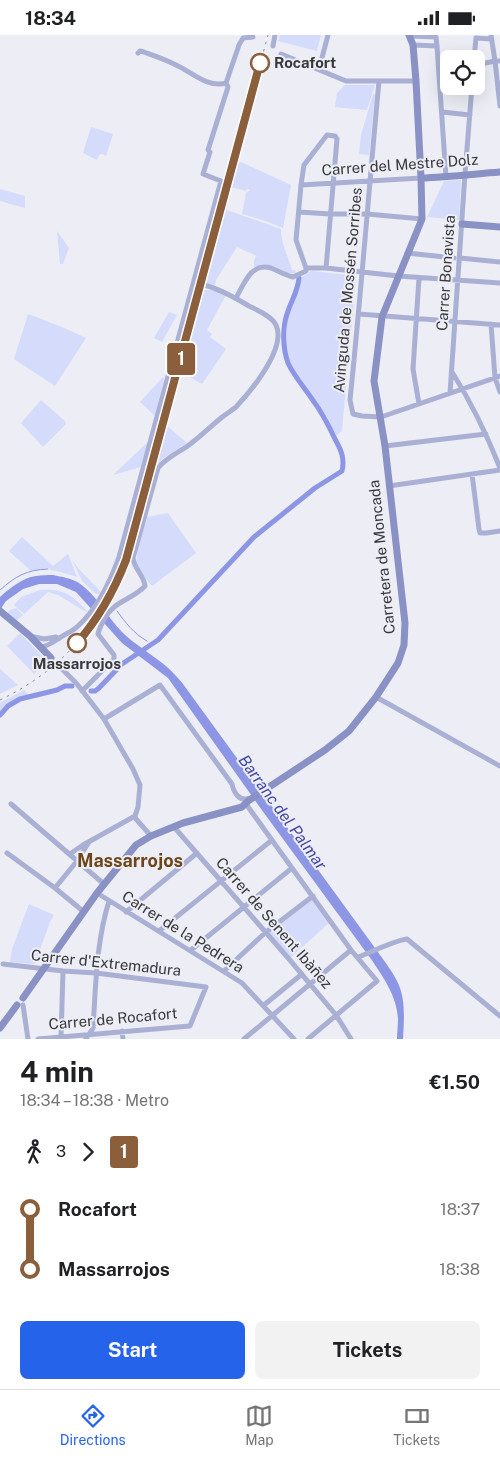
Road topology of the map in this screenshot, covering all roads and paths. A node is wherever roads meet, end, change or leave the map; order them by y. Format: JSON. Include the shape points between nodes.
{"nodes":[{"id":1,"x":275,"y":35,"type":"edge"},
{"id":2,"x":328,"y":35,"type":"edge"},
{"id":3,"x":254,"y":36,"type":"edge"},
{"id":4,"x":409,"y":36,"type":"edge"},
{"id":5,"x":491,"y":37,"type":"edge"},
{"id":6,"x":249,"y":43,"type":"dead end"},
{"id":7,"x":413,"y":45,"type":"junction"},
{"id":8,"x":273,"y":46,"type":"dead end"},
{"id":9,"x":437,"y":46,"type":"junction"},
{"id":10,"x":475,"y":50,"type":"edge"},
{"id":11,"x":138,"y":53,"type":"dead end"},
{"id":12,"x":281,"y":54,"type":"dead end"},
{"id":13,"x":497,"y":61,"type":"edge"},
{"id":14,"x":319,"y":69,"type":"junction"},
{"id":15,"x":380,"y":81,"type":"junction"},
{"id":16,"x":416,"y":81,"type":"junction"},
{"id":17,"x":226,"y":83,"type":"junction"},
{"id":18,"x":471,"y":95,"type":"edge"},
{"id":19,"x":500,"y":106,"type":"edge"},
{"id":20,"x":442,"y":112,"type":"junction"},
{"id":21,"x":470,"y":115,"type":"junction"},
{"id":22,"x":500,"y":172,"type":"edge"},
{"id":23,"x":465,"y":174,"type":"junction"},
{"id":24,"x":446,"y":177,"type":"junction"},
{"id":25,"x":421,"y":178,"type":"junction"},
{"id":26,"x":370,"y":181,"type":"junction"},
{"id":27,"x":333,"y":183,"type":"junction"},
{"id":28,"x":301,"y":185,"type":"junction"},
{"id":29,"x":299,"y":212,"type":"junction"},
{"id":30,"x":330,"y":214,"type":"junction"},
{"id":31,"x":367,"y":214,"type":"junction"},
{"id":32,"x":422,"y":219,"type":"junction"},
{"id":33,"x":462,"y":224,"type":"junction"},
{"id":34,"x":500,"y":227,"type":"edge"},
{"id":35,"x":408,"y":253,"type":"junction"},
{"id":36,"x":457,"y":258,"type":"junction"},
{"id":37,"x":500,"y":262,"type":"edge"},
{"id":38,"x":306,"y":268,"type":"junction"},
{"id":39,"x":326,"y":268,"type":"junction"},
{"id":40,"x":362,"y":272,"type":"junction"},
{"id":41,"x":398,"y":276,"type":"junction"},
{"id":42,"x":419,"y":278,"type":"junction"},
{"id":43,"x":458,"y":281,"type":"junction"},
{"id":44,"x":500,"y":283,"type":"edge"},
{"id":45,"x":204,"y":285,"type":"dead end"},
{"id":46,"x":236,"y":298,"type":"junction"},
{"id":47,"x":359,"y":314,"type":"junction"},
{"id":48,"x":382,"y":317,"type":"junction"},
{"id":49,"x":416,"y":319,"type":"junction"},
{"id":50,"x":456,"y":322,"type":"junction"},
{"id":51,"x":491,"y":324,"type":"junction"},
{"id":52,"x":500,"y":325,"type":"edge"},
{"id":53,"x":452,"y":372,"type":"junction"},
{"id":54,"x":498,"y":377,"type":"edge"},
{"id":55,"x":462,"y":389,"type":"junction"},
{"id":56,"x":500,"y":392,"type":"edge"},
{"id":57,"x":450,"y":393,"type":"junction"},
{"id":58,"x":419,"y":404,"type":"junction"},
{"id":59,"x":380,"y":417,"type":"junction"},
{"id":60,"x":486,"y":434,"type":"junction"},
{"id":61,"x":385,"y":446,"type":"junction"},
{"id":62,"x":498,"y":456,"type":"edge"},
{"id":63,"x":500,"y":469,"type":"edge"},
{"id":64,"x":472,"y":474,"type":"junction"},
{"id":65,"x":389,"y":486,"type":"junction"},
{"id":66,"x":500,"y":531,"type":"edge"},
{"id":67,"x":2,"y":612,"type":"edge"},
{"id":68,"x":64,"y":635,"type":"junction"},
{"id":69,"x":30,"y":636,"type":"junction"},
{"id":70,"x":45,"y":639,"type":"junction"},
{"id":71,"x":50,"y":644,"type":"junction"},
{"id":72,"x":41,"y":647,"type":"junction"},
{"id":73,"x":51,"y":658,"type":"joint"},
{"id":74,"x":59,"y":666,"type":"dead end"},
{"id":75,"x":82,"y":691,"type":"junction"},
{"id":76,"x":376,"y":697,"type":"junction"},
{"id":77,"x":104,"y":719,"type":"junction"},
{"id":78,"x":500,"y":766,"type":"edge"},
{"id":79,"x":247,"y":802,"type":"junction"},
{"id":80,"x":10,"y":804,"type":"dead end"},
{"id":81,"x":134,"y":816,"type":"junction"},
{"id":82,"x":174,"y":827,"type":"junction"},
{"id":83,"x":151,"y":836,"type":"junction"},
{"id":84,"x":272,"y":839,"type":"junction"},
{"id":85,"x":89,"y":841,"type":"junction"},
{"id":86,"x":7,"y":853,"type":"dead end"},
{"id":87,"x":197,"y":853,"type":"junction"},
{"id":88,"x":70,"y":854,"type":"junction"},
{"id":89,"x":77,"y":861,"type":"junction"},
{"id":90,"x":292,"y":868,"type":"junction"},
{"id":91,"x":221,"y":881,"type":"junction"},
{"id":92,"x":104,"y":884,"type":"junction"},
{"id":93,"x":55,"y":887,"type":"junction"},
{"id":94,"x":97,"y":893,"type":"junction"},
{"id":95,"x":313,"y":896,"type":"junction"},
{"id":96,"x":109,"y":901,"type":"junction"},
{"id":97,"x":244,"y":908,"type":"junction"},
{"id":98,"x":84,"y":912,"type":"junction"},
{"id":99,"x":126,"y":912,"type":"junction"},
{"id":100,"x":159,"y":931,"type":"junction"},
{"id":101,"x":266,"y":933,"type":"junction"},
{"id":102,"x":191,"y":950,"type":"junction"},
{"id":103,"x":351,"y":950,"type":"junction"},
{"id":104,"x":360,"y":956,"type":"junction"},
{"id":105,"x":3,"y":964,"type":"dead end"},
{"id":106,"x":44,"y":969,"type":"junction"},
{"id":107,"x":63,"y":971,"type":"junction"},
{"id":108,"x":224,"y":971,"type":"junction"},
{"id":109,"x":96,"y":973,"type":"junction"},
{"id":110,"x":302,"y":974,"type":"junction"},
{"id":111,"x":310,"y":984,"type":"junction"},
{"id":112,"x":21,"y":1003,"type":"junction"},
{"id":113,"x":264,"y":1005,"type":"junction"},
{"id":114,"x":273,"y":1015,"type":"junction"},
{"id":115,"x":336,"y":1015,"type":"junction"},
{"id":116,"x":500,"y":1016,"type":"edge"},
{"id":117,"x":190,"y":1026,"type":"joint"},
{"id":118,"x":0,"y":1028,"type":"edge"},
{"id":119,"x":122,"y":1031,"type":"junction"},
{"id":120,"x":61,"y":1037,"type":"junction"},
{"id":121,"x":87,"y":1037,"type":"edge"},
{"id":122,"x":28,"y":1039,"type":"edge"},
{"id":123,"x":38,"y":1039,"type":"edge"},
{"id":124,"x":123,"y":1039,"type":"edge"},
{"id":125,"x":244,"y":1039,"type":"edge"},
{"id":126,"x":294,"y":1039,"type":"edge"},
{"id":127,"x":308,"y":1039,"type":"edge"},
{"id":128,"x":351,"y":1039,"type":"edge"}],
"edges":[{"from":1,"to":8,"type":"street"},
{"from":2,"to":14,"type":"street"},
{"from":3,"to":6,"type":"street"},
{"from":3,"to":17,"type":"street","via":[[244,38],[239,45]]},
{"from":4,"to":7,"type":"street"},
{"from":4,"to":9,"type":"street","via":[[436,37]]},
{"from":5,"to":10,"type":"street","via":[[476,38]]},
{"from":5,"to":13,"type":"street"},
{"from":7,"to":9,"type":"street"},
{"from":7,"to":16,"type":"street"},
{"from":9,"to":20,"type":"street"},
{"from":11,"to":17,"type":"street","via":[[144,52],[175,64],[200,79]]},
{"from":12,"to":14,"type":"street"},
{"from":13,"to":19,"type":"street"},
{"from":14,"to":15,"type":"street","via":[[346,81]]},
{"from":15,"to":16,"type":"street"},
{"from":15,"to":26,"type":"street","name":"Avinguda de Mossén Sorribes"},
{"from":16,"to":25,"type":"street"},
{"from":17,"to":68,"type":"street","via":[[228,87],[202,174],[221,181],[121,552],[96,605],[79,625]]},
{"from":18,"to":21,"type":"street","name":"Carrer Bonavista"},
{"from":20,"to":21,"type":"street"},
{"from":20,"to":24,"type":"street"},
{"from":21,"to":23,"type":"street","name":"Carrer Bonavista"},
{"from":22,"to":23,"type":"street","name":"Carrer del Mestre Dolz"},
{"from":23,"to":24,"type":"street","name":"Carrer del Mestre Dolz"},
{"from":23,"to":33,"type":"street","name":"Carrer Bonavista"},
{"from":24,"to":25,"type":"street","name":"Carrer del Mestre Dolz"},
{"from":25,"to":26,"type":"street","name":"Carrer del Mestre Dolz"},
{"from":25,"to":32,"type":"street"},
{"from":26,"to":27,"type":"street","name":"Carrer del Mestre Dolz"},
{"from":26,"to":31,"type":"street","name":"Avinguda de Mossén Sorribes"},
{"from":27,"to":28,"type":"street","name":"Carrer del Mestre Dolz"},
{"from":27,"to":28,"type":"street","via":[[337,139],[335,135],[327,135],[304,165]]},
{"from":27,"to":30,"type":"street"},
{"from":28,"to":29,"type":"street"},
{"from":29,"to":30,"type":"street"},
{"from":29,"to":38,"type":"street","via":[[296,240]]},
{"from":30,"to":31,"type":"street"},
{"from":30,"to":39,"type":"street"},
{"from":31,"to":32,"type":"street"},
{"from":31,"to":40,"type":"street","name":"Avinguda de Mossén Sorribes"},
{"from":32,"to":35,"type":"street","name":"Carretera de Moncada"},
{"from":33,"to":34,"type":"street"},
{"from":33,"to":36,"type":"street","name":"Carrer Bonavista"},
{"from":35,"to":36,"type":"street"},
{"from":35,"to":41,"type":"street","name":"Carretera de Moncada"},
{"from":36,"to":37,"type":"street"},
{"from":36,"to":43,"type":"street","name":"Carrer Bonavista"},
{"from":38,"to":39,"type":"street"},
{"from":38,"to":46,"type":"street","via":[[293,277],[270,268],[255,269],[250,272]]},
{"from":39,"to":40,"type":"street"},
{"from":40,"to":41,"type":"street"},
{"from":40,"to":47,"type":"street","name":"Avinguda de Mossén Sorribes"},
{"from":41,"to":42,"type":"street"},
{"from":41,"to":48,"type":"street","name":"Carretera de Moncada"},
{"from":42,"to":43,"type":"street"},
{"from":42,"to":49,"type":"street"},
{"from":43,"to":44,"type":"street"},
{"from":43,"to":50,"type":"street","name":"Carrer Bonavista"},
{"from":45,"to":46,"type":"street"},
{"from":46,"to":75,"type":"street","via":[[276,323],[276,349],[258,381],[235,407],[158,468],[133,558],[145,586],[109,611],[98,634],[114,659]]},
{"from":47,"to":48,"type":"street"},
{"from":47,"to":59,"type":"street","name":"Avinguda de Mossén Sorribes","via":[[351,406],[353,414]]},
{"from":48,"to":49,"type":"street"},
{"from":48,"to":59,"type":"street","name":"Carretera de Moncada","via":[[374,381]]},
{"from":49,"to":50,"type":"street"},
{"from":49,"to":58,"type":"street","via":[[413,369]]},
{"from":50,"to":51,"type":"street"},
{"from":50,"to":53,"type":"street","name":"Carrer Bonavista"},
{"from":51,"to":52,"type":"street"},
{"from":51,"to":54,"type":"street"},
{"from":53,"to":55,"type":"street"},
{"from":53,"to":57,"type":"street","name":"Carrer Bonavista"},
{"from":54,"to":55,"type":"street"},
{"from":54,"to":56,"type":"street"},
{"from":55,"to":57,"type":"street"},
{"from":55,"to":60,"type":"street"},
{"from":57,"to":58,"type":"street"},
{"from":58,"to":59,"type":"street"},
{"from":59,"to":61,"type":"street","name":"Carretera de Moncada"},
{"from":60,"to":61,"type":"street"},
{"from":60,"to":62,"type":"street"},
{"from":61,"to":65,"type":"street","name":"Carretera de Moncada"},
{"from":62,"to":63,"type":"street"},
{"from":63,"to":64,"type":"street"},
{"from":64,"to":65,"type":"street"},
{"from":64,"to":66,"type":"street","via":[[480,533]]},
{"from":65,"to":76,"type":"street","name":"Carretera de Moncada","via":[[405,623],[404,645],[398,663]]},
{"from":67,"to":69,"type":"street"},
{"from":68,"to":70,"type":"street"},
{"from":68,"to":71,"type":"street"},
{"from":69,"to":70,"type":"street"},
{"from":69,"to":72,"type":"street"},
{"from":70,"to":72,"type":"street"},
{"from":71,"to":72,"type":"street"},
{"from":71,"to":73,"type":"street"},
{"from":72,"to":73,"type":"street"},
{"from":74,"to":75,"type":"street"},
{"from":75,"to":77,"type":"street"},
{"from":76,"to":78,"type":"street"},
{"from":76,"to":79,"type":"street","name":"Carretera de Moncada","via":[[349,731]]},
{"from":77,"to":79,"type":"street","via":[[160,685],[237,795]]},
{"from":77,"to":81,"type":"street","via":[[140,785]]},
{"from":79,"to":82,"type":"street","via":[[238,808]]},
{"from":79,"to":84,"type":"street"},
{"from":80,"to":88,"type":"street"},
{"from":81,"to":83,"type":"street"},
{"from":81,"to":85,"type":"street"},
{"from":82,"to":83,"type":"street"},
{"from":82,"to":87,"type":"street","name":"Carrer de Senent Ibàñez"},
{"from":83,"to":92,"type":"street","via":[[130,851]]},
{"from":84,"to":90,"type":"street"},
{"from":84,"to":91,"type":"street"},
{"from":85,"to":88,"type":"street"},
{"from":85,"to":89,"type":"street"},
{"from":86,"to":93,"type":"street"},
{"from":87,"to":91,"type":"street","name":"Carrer de Senent Ibàñez"},
{"from":87,"to":99,"type":"street"},
{"from":88,"to":89,"type":"street"},
{"from":89,"to":92,"type":"street"},
{"from":89,"to":93,"type":"street"},
{"from":90,"to":95,"type":"street"},
{"from":90,"to":97,"type":"street"},
{"from":91,"to":97,"type":"street","name":"Carrer de Senent Ibàñez"},
{"from":91,"to":100,"type":"street"},
{"from":92,"to":94,"type":"street"},
{"from":93,"to":98,"type":"street"},
{"from":94,"to":96,"type":"street","name":"Carrer de la Pedrera"},
{"from":94,"to":98,"type":"street"},
{"from":95,"to":101,"type":"street"},
{"from":95,"to":103,"type":"street"},
{"from":96,"to":99,"type":"street","name":"Carrer de la Pedrera"},
{"from":96,"to":109,"type":"street","via":[[101,928]]},
{"from":97,"to":101,"type":"street","name":"Carrer de Senent Ibàñez"},
{"from":97,"to":102,"type":"street"},
{"from":98,"to":106,"type":"street"},
{"from":99,"to":100,"type":"street","name":"Carrer de la Pedrera"},
{"from":100,"to":102,"type":"street","name":"Carrer de la Pedrera"},
{"from":101,"to":108,"type":"street"},
{"from":101,"to":110,"type":"street","name":"Carrer de Senent Ibàñez"},
{"from":102,"to":108,"type":"street","name":"Carrer de la Pedrera"},
{"from":103,"to":104,"type":"street"},
{"from":103,"to":111,"type":"street"},
{"from":104,"to":115,"type":"street","via":[[377,981]]},
{"from":104,"to":116,"type":"street","via":[[407,939]]},
{"from":105,"to":106,"type":"street","name":"Carrer d'Extremadura"},
{"from":106,"to":107,"type":"street","name":"Carrer d'Extremadura"},
{"from":106,"to":112,"type":"street"},
{"from":107,"to":109,"type":"street","name":"Carrer d'Extremadura"},
{"from":107,"to":120,"type":"street"},
{"from":108,"to":113,"type":"street","name":"Carrer de la Pedrera","via":[[242,983]]},
{"from":109,"to":117,"type":"street","name":"Carrer d'Extremadura","via":[[206,987]]},
{"from":109,"to":121,"type":"street","via":[[94,1029]]},
{"from":110,"to":111,"type":"street","name":"Carrer de Senent Ibàñez"},
{"from":110,"to":113,"type":"street"},
{"from":111,"to":114,"type":"street"},
{"from":111,"to":115,"type":"street","name":"Carrer de Senent Ibàñez"},
{"from":112,"to":118,"type":"street"},
{"from":112,"to":122,"type":"street"},
{"from":113,"to":114,"type":"street","name":"Carrer de la Pedrera"},
{"from":114,"to":125,"type":"street"},
{"from":114,"to":126,"type":"street","name":"Carrer de la Pedrera"},
{"from":115,"to":127,"type":"street"},
{"from":115,"to":128,"type":"street","name":"Carrer de Senent Ibàñez"},
{"from":117,"to":119,"type":"street","name":"Carrer de Rocafort"},
{"from":119,"to":121,"type":"street","name":"Carrer de Rocafort"},
{"from":119,"to":124,"type":"street"},
{"from":120,"to":121,"type":"street","name":"Carrer de Rocafort"},
{"from":120,"to":123,"type":"street","name":"Carrer de Rocafort"}]}
